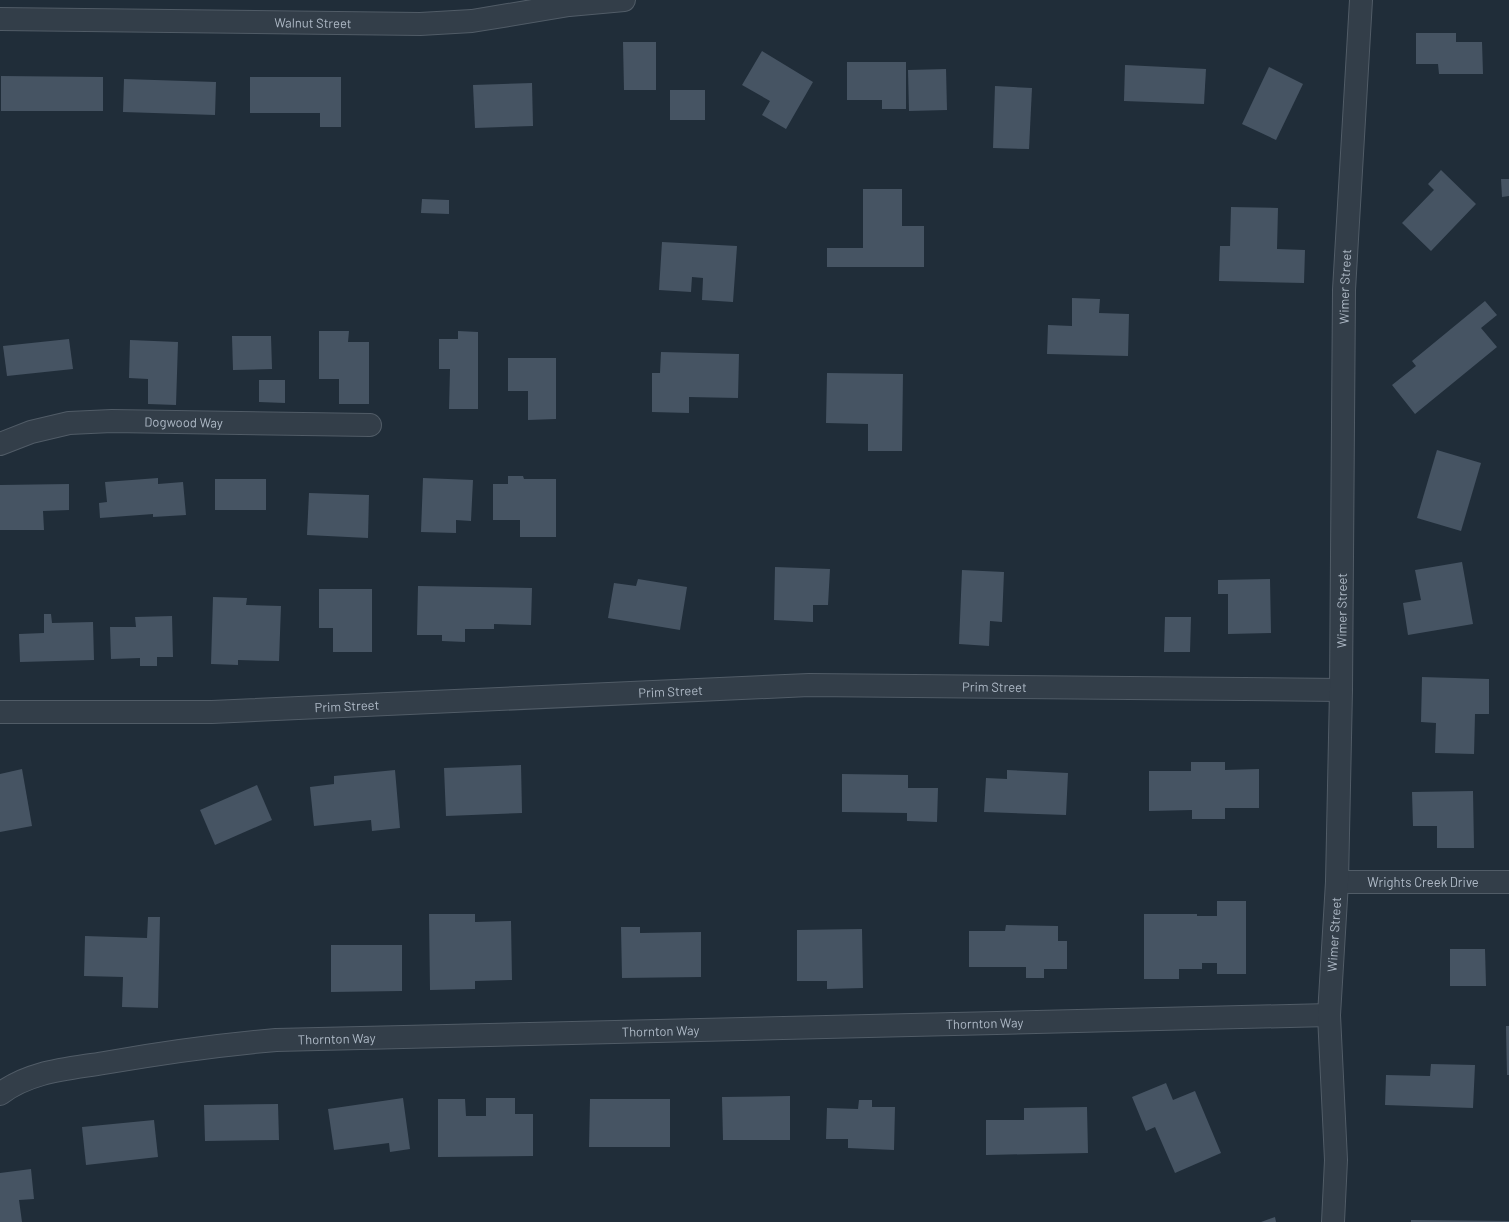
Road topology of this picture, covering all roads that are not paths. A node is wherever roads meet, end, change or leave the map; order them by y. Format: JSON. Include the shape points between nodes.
{"nodes":[{"id":1,"x":624,"y":0,"type":"edge"},
{"id":2,"x":1361,"y":0,"type":"edge"},
{"id":3,"x":0,"y":19,"type":"edge"},
{"id":4,"x":370,"y":425,"type":"dead end"},
{"id":5,"x":0,"y":444,"type":"edge"},
{"id":6,"x":1341,"y":690,"type":"junction"},
{"id":7,"x":0,"y":712,"type":"edge"},
{"id":8,"x":1337,"y":882,"type":"junction"},
{"id":9,"x":1509,"y":882,"type":"edge"},
{"id":10,"x":1329,"y":1015,"type":"junction"},
{"id":11,"x":0,"y":1094,"type":"edge"},
{"id":12,"x":1333,"y":1222,"type":"edge"}],
"edges":[{"from":1,"to":3,"type":"street","name":"Walnut Street","via":[[569,5],[472,21],[420,24]]},
{"from":2,"to":6,"type":"street","name":"Wimer Street","via":[[1344,290]]},
{"from":4,"to":5,"type":"street","name":"Dogwood Way","via":[[105,421],[69,423],[31,432]]},
{"from":6,"to":7,"type":"street","name":"Prim Street","via":[[809,685],[212,712]]},
{"from":6,"to":8,"type":"street","name":"Wimer Street"},
{"from":8,"to":9,"type":"street","name":"Wrights Creek Drive"},
{"from":8,"to":10,"type":"street","name":"Wimer Street"},
{"from":10,"to":11,"type":"street","name":"Thornton Way","via":[[276,1040],[166,1052],[49,1072],[26,1079]]},
{"from":10,"to":12,"type":"street","name":"Wimer Street","via":[[1336,1160]]}]}
